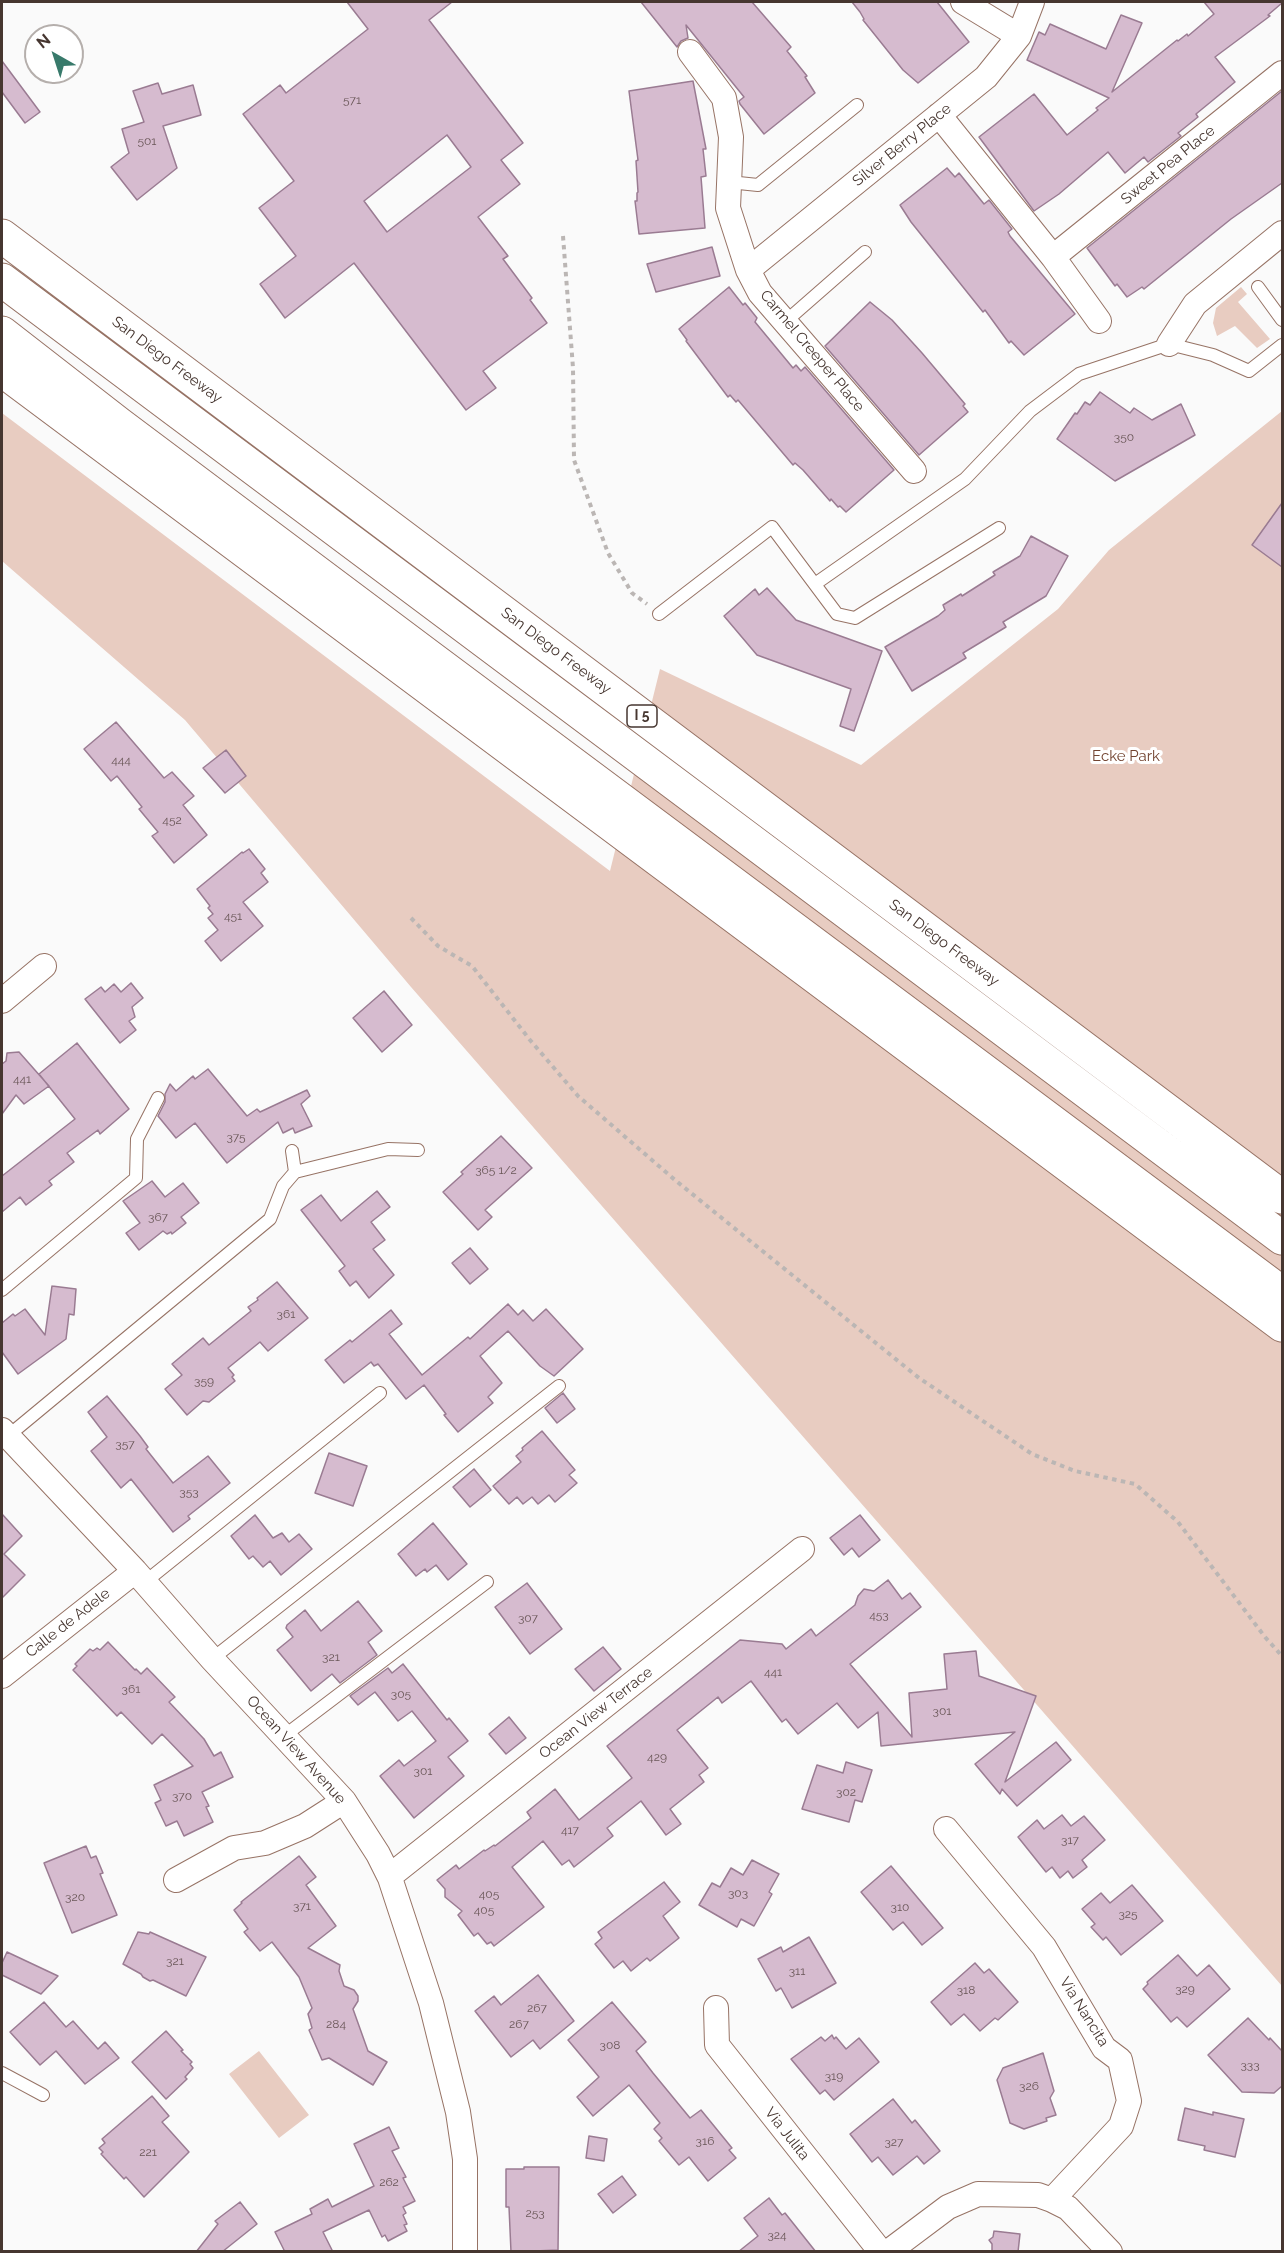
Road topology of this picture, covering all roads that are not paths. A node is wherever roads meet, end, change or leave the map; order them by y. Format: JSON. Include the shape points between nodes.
{"nodes":[{"id":1,"x":963,"y":2,"type":"edge"},
{"id":2,"x":1032,"y":2,"type":"edge"},
{"id":3,"x":1019,"y":36,"type":"junction"},
{"id":4,"x":690,"y":52,"type":"dead end"},
{"id":5,"x":1282,"y":73,"type":"edge"},
{"id":6,"x":857,"y":105,"type":"dead end"},
{"id":7,"x":939,"y":115,"type":"junction"},
{"id":8,"x":729,"y":182,"type":"junction"},
{"id":9,"x":1282,"y":233,"type":"edge"},
{"id":10,"x":2,"y":236,"type":"edge"},
{"id":11,"x":865,"y":252,"type":"dead end"},
{"id":12,"x":1053,"y":257,"type":"junction"},
{"id":13,"x":748,"y":270,"type":"junction"},
{"id":14,"x":2,"y":280,"type":"edge"},
{"id":15,"x":1258,"y":287,"type":"dead end"},
{"id":16,"x":1282,"y":320,"type":"edge"},
{"id":17,"x":1099,"y":321,"type":"dead end"},
{"id":18,"x":785,"y":322,"type":"junction"},
{"id":19,"x":2,"y":333,"type":"edge"},
{"id":20,"x":1169,"y":344,"type":"junction"},
{"id":21,"x":1282,"y":345,"type":"edge"},
{"id":22,"x":2,"y":370,"type":"edge"},
{"id":23,"x":914,"y":471,"type":"dead end"},
{"id":24,"x":999,"y":528,"type":"dead end"},
{"id":25,"x":815,"y":584,"type":"junction"},
{"id":26,"x":659,"y":614,"type":"road end"},
{"id":27,"x":44,"y":966,"type":"dead end"},
{"id":28,"x":2,"y":1001,"type":"edge"},
{"id":29,"x":158,"y":1098,"type":"dead end"},
{"id":30,"x":418,"y":1150,"type":"dead end"},
{"id":31,"x":292,"y":1151,"type":"dead end"},
{"id":32,"x":295,"y":1172,"type":"junction"},
{"id":33,"x":1282,"y":1197,"type":"edge"},
{"id":34,"x":1282,"y":1238,"type":"edge"},
{"id":35,"x":2,"y":1290,"type":"edge"},
{"id":36,"x":1282,"y":1293,"type":"edge"},
{"id":37,"x":1282,"y":1325,"type":"edge"},
{"id":38,"x":559,"y":1386,"type":"dead end"},
{"id":39,"x":380,"y":1393,"type":"dead end"},
{"id":40,"x":5,"y":1433,"type":"edge"},
{"id":41,"x":802,"y":1549,"type":"dead end"},
{"id":42,"x":140,"y":1576,"type":"junction"},
{"id":43,"x":487,"y":1582,"type":"dead end"},
{"id":44,"x":212,"y":1659,"type":"junction"},
{"id":45,"x":2,"y":1676,"type":"edge"},
{"id":46,"x":284,"y":1736,"type":"junction"},
{"id":47,"x":344,"y":1801,"type":"junction"},
{"id":48,"x":946,"y":1829,"type":"dead end"},
{"id":49,"x":390,"y":1876,"type":"junction"},
{"id":50,"x":176,"y":1880,"type":"dead end"},
{"id":51,"x":716,"y":2008,"type":"dead end"},
{"id":52,"x":2,"y":2073,"type":"edge"},
{"id":53,"x":43,"y":2095,"type":"dead end"},
{"id":54,"x":1052,"y":2200,"type":"junction"},
{"id":55,"x":465,"y":2252,"type":"edge"},
{"id":56,"x":881,"y":2252,"type":"edge"},
{"id":57,"x":888,"y":2252,"type":"edge"},
{"id":58,"x":1110,"y":2252,"type":"edge"}],
"edges":[{"from":1,"to":3,"type":"street"},
{"from":2,"to":3,"type":"street","name":"Silver Berry Place"},
{"from":3,"to":7,"type":"street","name":"Silver Berry Place","via":[[986,77]]},
{"from":4,"to":8,"type":"street","name":"Carmel Creeper Place","via":[[724,98],[731,137]]},
{"from":5,"to":12,"type":"street","name":"Sweet Pea Place"},
{"from":6,"to":8,"type":"lane","via":[[758,185]]},
{"from":7,"to":12,"type":"street"},
{"from":7,"to":13,"type":"street","name":"Silver Berry Place"},
{"from":8,"to":13,"type":"street","name":"Carmel Creeper Place","via":[[728,208]]},
{"from":9,"to":20,"type":"street","via":[[1195,304]]},
{"from":10,"to":33,"type":"highway","name":"San Diego Freeway","number":"I 5"},
{"from":11,"to":18,"type":"lane"},
{"from":12,"to":17,"type":"street"},
{"from":13,"to":18,"type":"street","name":"Carmel Creeper Place","via":[[760,293]]},
{"from":14,"to":34,"type":"highway"},
{"from":15,"to":16,"type":"lane"},
{"from":18,"to":23,"type":"street","name":"Carmel Creeper Place"},
{"from":19,"to":36,"type":"highway","via":[[118,424]]},
{"from":20,"to":21,"type":"lane","via":[[1249,371]]},
{"from":20,"to":25,"type":"lane","via":[[1079,374],[1029,411],[965,479]]},
{"from":22,"to":37,"type":"highway"},
{"from":24,"to":25,"type":"lane","via":[[855,618],[837,614]]},
{"from":25,"to":26,"type":"lane","via":[[772,527]]},
{"from":27,"to":28,"type":"street"},
{"from":29,"to":35,"type":"lane","via":[[137,1139],[136,1178]]},
{"from":30,"to":32,"type":"lane","via":[[388,1149]]},
{"from":31,"to":32,"type":"lane"},
{"from":32,"to":40,"type":"lane","via":[[283,1186],[270,1220]]},
{"from":38,"to":44,"type":"lane"},
{"from":39,"to":42,"type":"lane"},
{"from":40,"to":42,"type":"street","name":"Ocean View Avenue"},
{"from":41,"to":49,"type":"street","name":"Ocean View Terrace"},
{"from":42,"to":44,"type":"street","name":"Ocean View Avenue"},
{"from":42,"to":45,"type":"street","name":"Calle de Adele"},
{"from":43,"to":46,"type":"lane"},
{"from":44,"to":46,"type":"street","name":"Ocean View Avenue"},
{"from":46,"to":47,"type":"street","name":"Ocean View Avenue"},
{"from":47,"to":49,"type":"street","name":"Ocean View Avenue"},
{"from":47,"to":50,"type":"street","via":[[305,1826],[265,1843],[234,1848]]},
{"from":48,"to":54,"type":"street","name":"Via Nancita","via":[[1044,1947],[1104,2048],[1120,2060],[1129,2101],[1121,2126]]},
{"from":49,"to":55,"type":"street","name":"Ocean View Avenue","via":[[431,2003],[458,2112],[465,2159]]},
{"from":51,"to":56,"type":"street","name":"Via Julita","via":[[717,2045]]},
{"from":52,"to":53,"type":"lane"},
{"from":54,"to":57,"type":"street","via":[[1038,2195],[978,2194],[948,2207]]},
{"from":54,"to":58,"type":"street","via":[[1068,2208]]}]}
